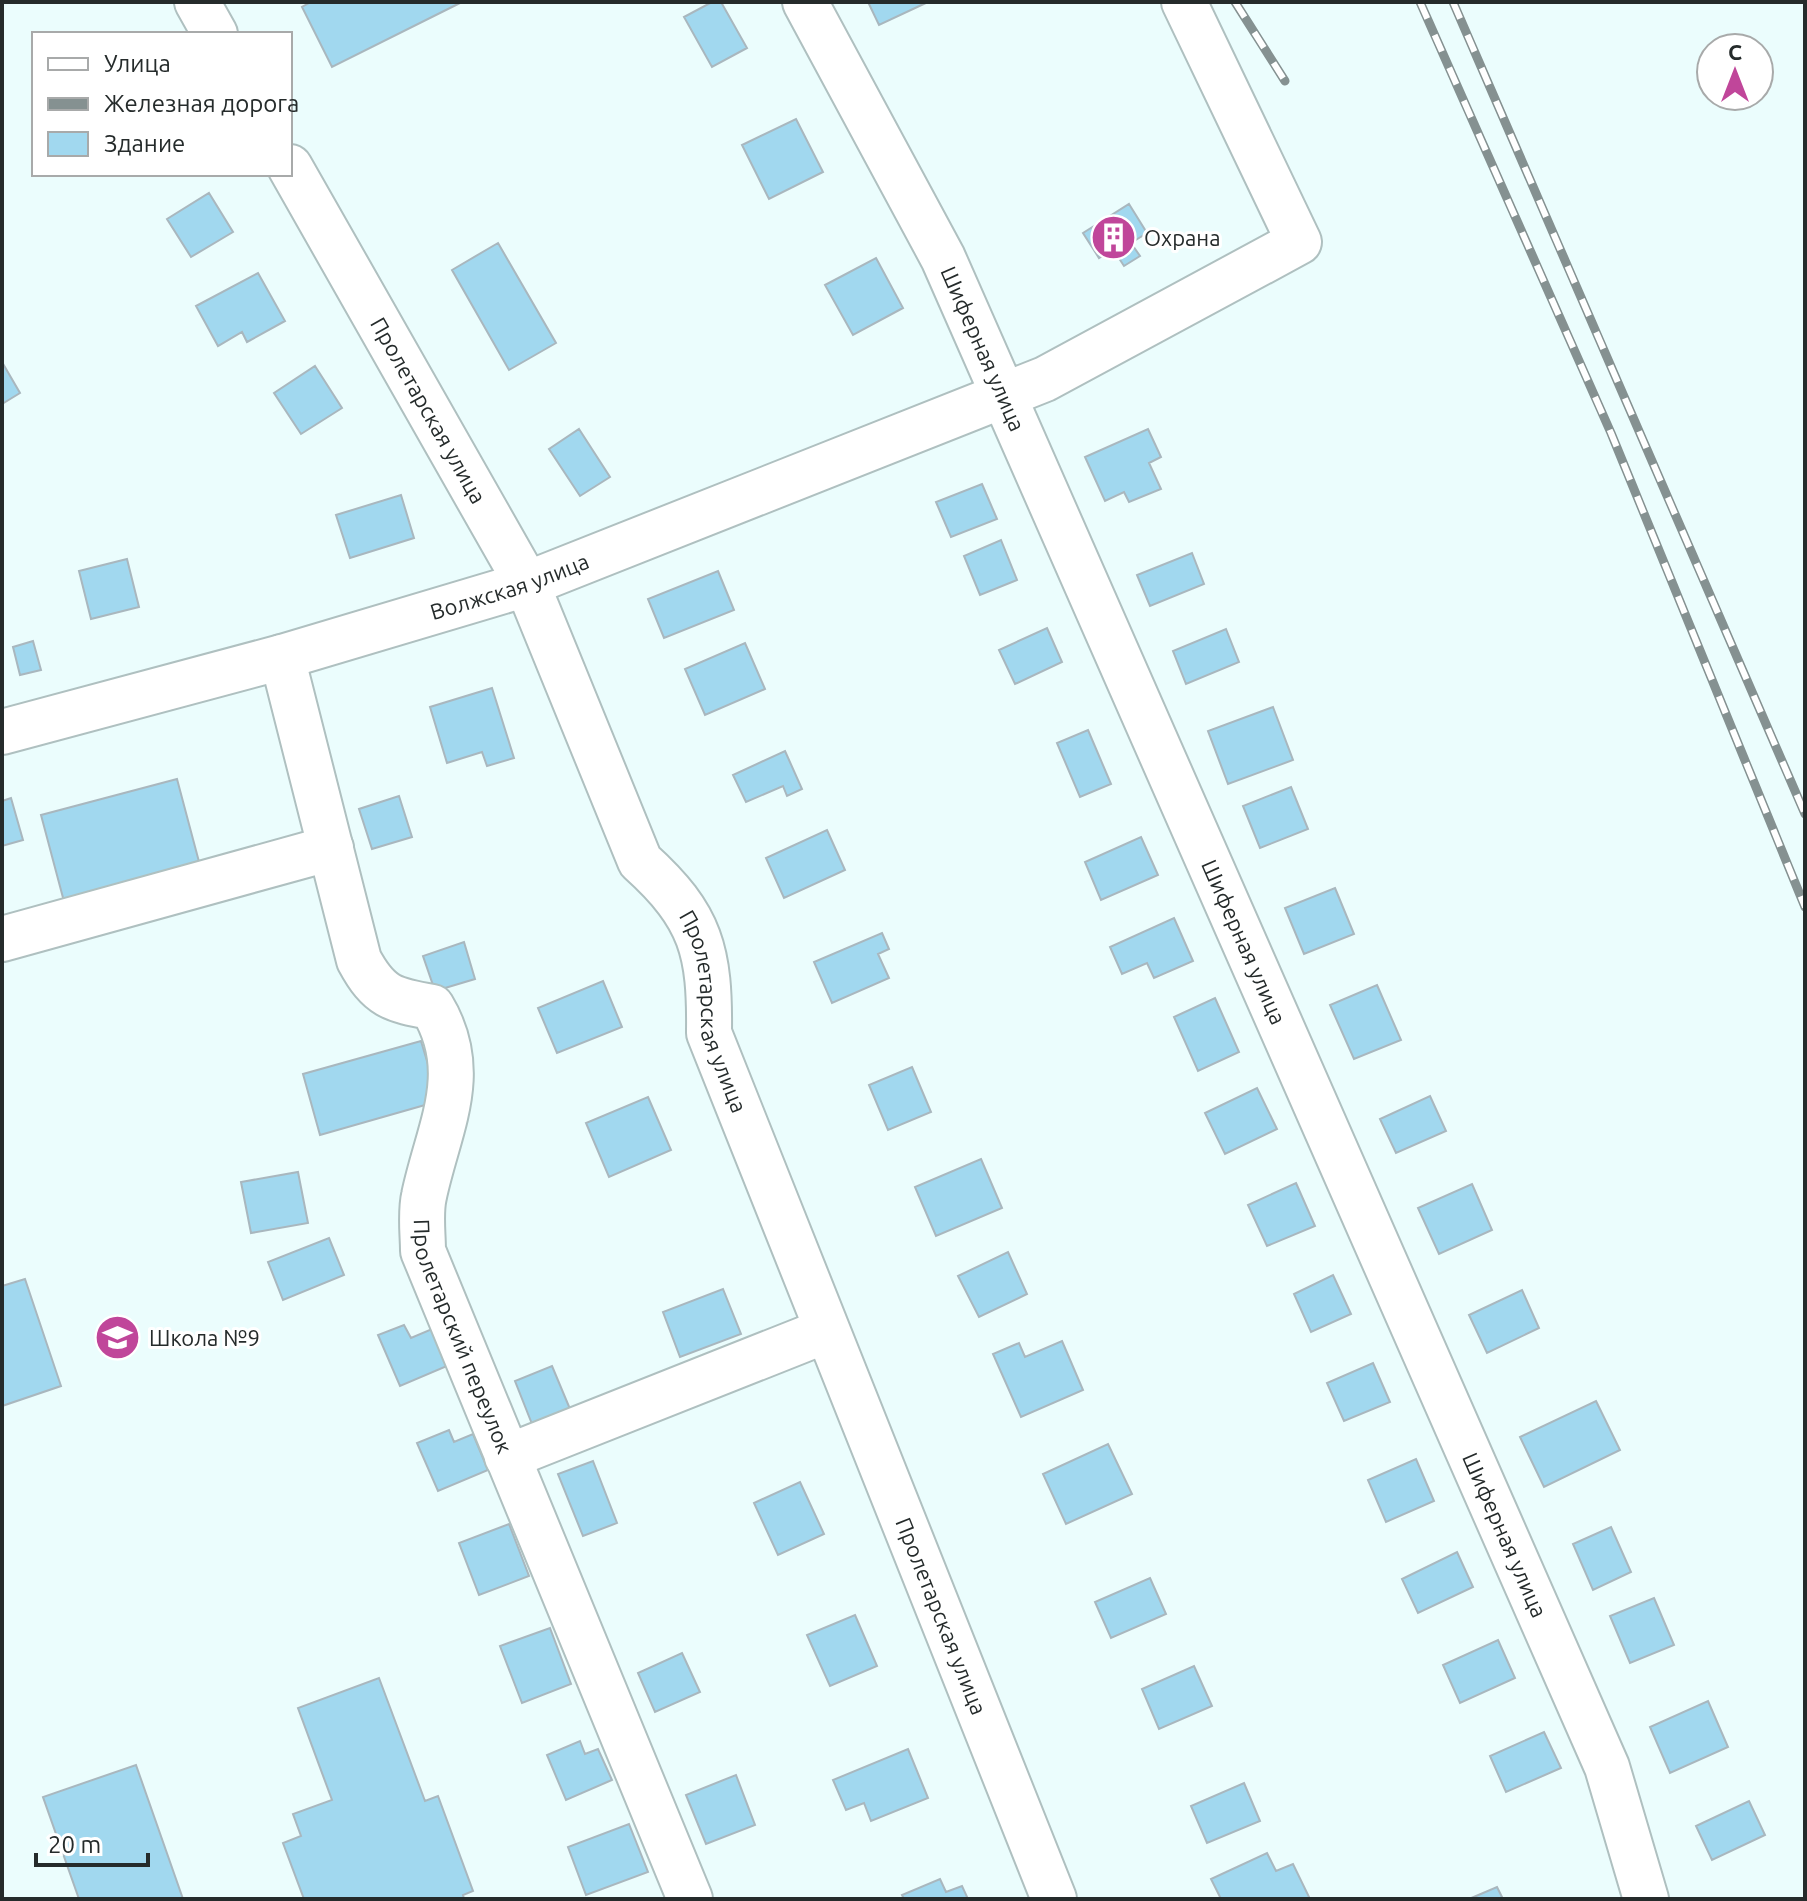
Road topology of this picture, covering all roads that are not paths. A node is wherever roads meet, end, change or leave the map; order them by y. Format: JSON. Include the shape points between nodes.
{"nodes":[{"id":1,"x":197,"y":2,"type":"edge"},
{"id":2,"x":805,"y":2,"type":"edge"},
{"id":3,"x":1184,"y":2,"type":"edge"},
{"id":4,"x":214,"y":32,"type":"edge"},
{"id":5,"x":292,"y":171,"type":"edge"},
{"id":6,"x":1003,"y":395,"type":"junction"},
{"id":7,"x":527,"y":584,"type":"junction"},
{"id":8,"x":282,"y":657,"type":"junction"},
{"id":9,"x":2,"y":732,"type":"edge"},
{"id":10,"x":331,"y":848,"type":"junction"},
{"id":11,"x":2,"y":939,"type":"edge"},
{"id":12,"x":825,"y":1331,"type":"junction"},
{"id":13,"x":507,"y":1457,"type":"junction"},
{"id":14,"x":690,"y":1899,"type":"edge"},
{"id":15,"x":1054,"y":1899,"type":"edge"},
{"id":16,"x":1646,"y":1899,"type":"edge"}],
"edges":[{"from":1,"to":4,"type":"street"},
{"from":2,"to":6,"type":"street","name":"Шиферная улица","via":[[943,258]]},
{"from":3,"to":6,"type":"street","name":"Волжская улица","via":[[1299,242],[1045,379]]},
{"from":5,"to":7,"type":"street","name":"Пролетарская улица"},
{"from":6,"to":7,"type":"street","name":"Волжская улица"},
{"from":6,"to":16,"type":"street","name":"Шиферная улица","via":[[1607,1767]]},
{"from":7,"to":8,"type":"street","name":"Волжская улица"},
{"from":7,"to":12,"type":"street","name":"Пролетарская улица","via":[[640,861],[676,893],[697,931],[709,979],[709,1033]]},
{"from":8,"to":9,"type":"street","name":"Волжская улица"},
{"from":8,"to":10,"type":"street","name":"Пролетарский переулок"},
{"from":10,"to":11,"type":"street"},
{"from":10,"to":13,"type":"street","name":"Пролетарский переулок","via":[[359,960],[372,985],[395,1000],[432,1007],[447,1032],[452,1088],[423,1199],[423,1251]]},
{"from":12,"to":13,"type":"street"},
{"from":12,"to":15,"type":"street","name":"Пролетарская улица"},
{"from":13,"to":14,"type":"street","name":"Пролетарский переулок"}]}
